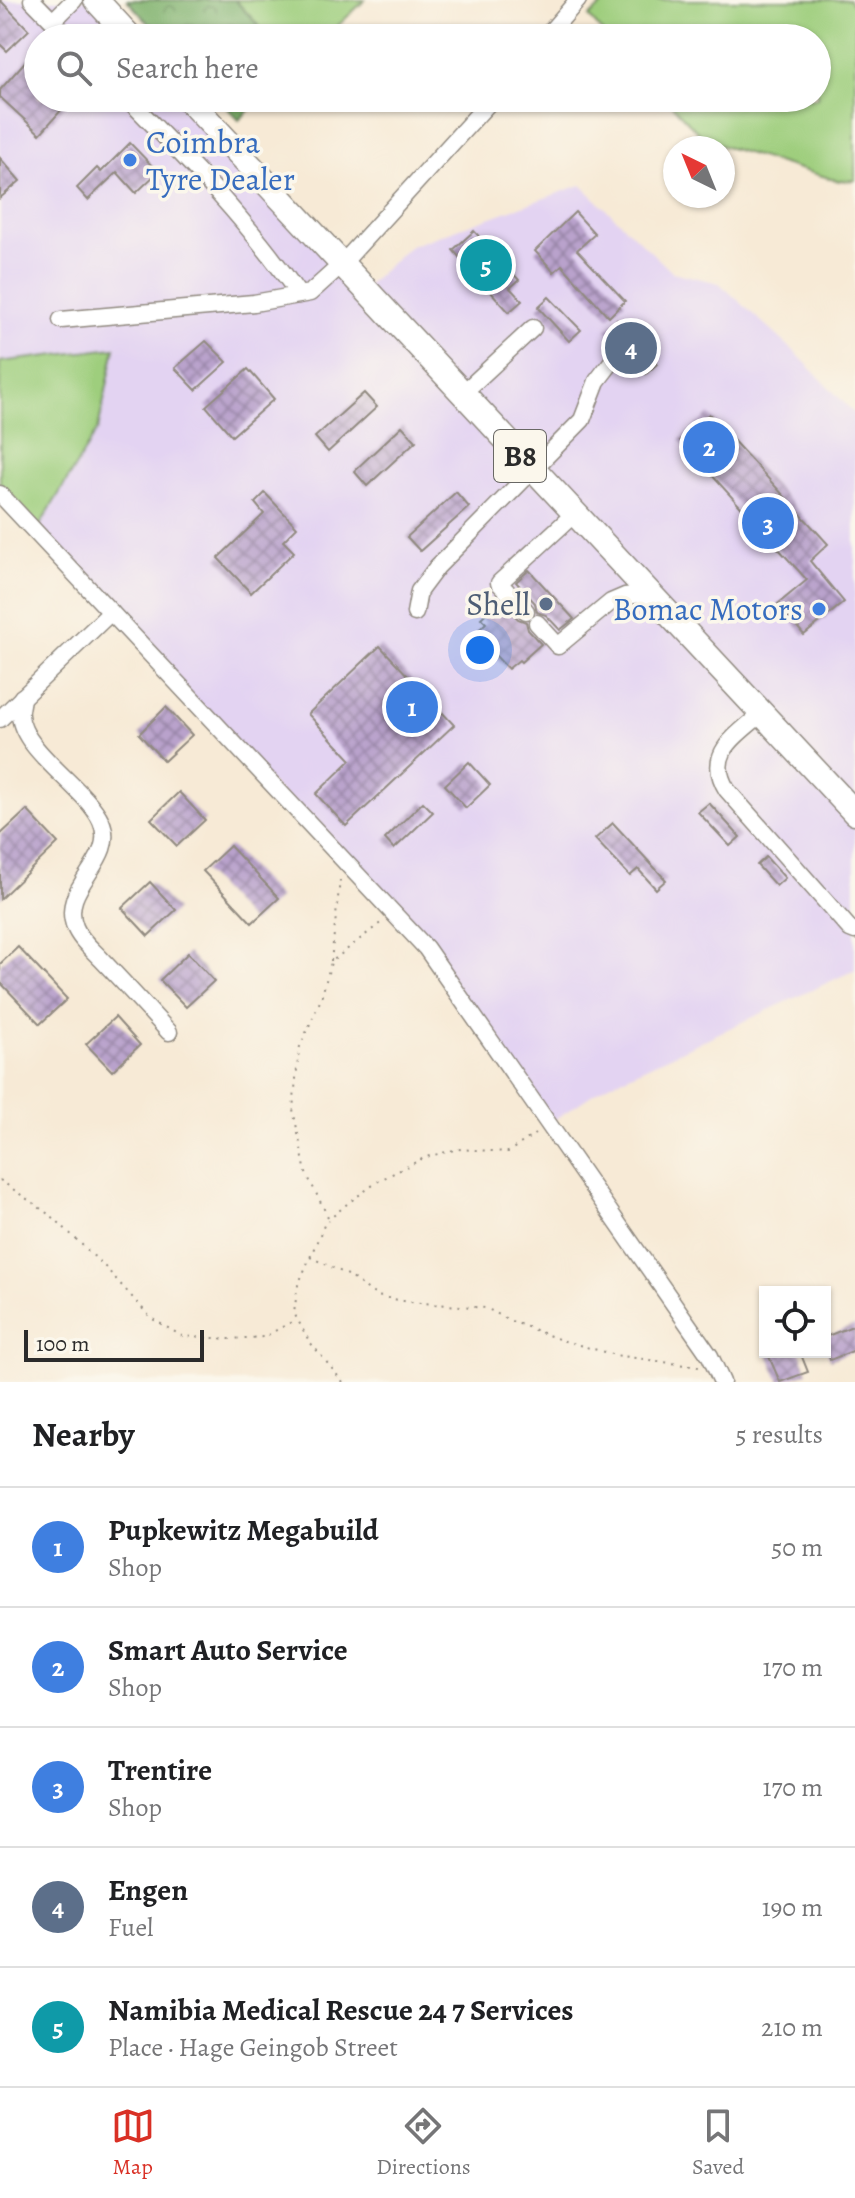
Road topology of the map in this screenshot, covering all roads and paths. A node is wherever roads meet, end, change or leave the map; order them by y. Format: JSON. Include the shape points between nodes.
{"nodes":[{"id":1,"x":32,"y":0,"type":"edge"},
{"id":2,"x":74,"y":0,"type":"edge"},
{"id":3,"x":96,"y":0,"type":"edge"},
{"id":4,"x":578,"y":0,"type":"edge"},
{"id":5,"x":53,"y":21,"type":"junction"},
{"id":6,"x":56,"y":24,"type":"edge"},
{"id":7,"x":118,"y":24,"type":"edge"},
{"id":8,"x":557,"y":24,"type":"edge"},
{"id":9,"x":141,"y":112,"type":"edge"},
{"id":10,"x":200,"y":112,"type":"edge"},
{"id":11,"x":480,"y":112,"type":"edge"},
{"id":12,"x":341,"y":265,"type":"junction"},
{"id":13,"x":299,"y":295,"type":"junction"},
{"id":14,"x":61,"y":320,"type":"dead end"},
{"id":15,"x":533,"y":328,"type":"dead end"},
{"id":16,"x":617,"y":355,"type":"dead end"},
{"id":17,"x":462,"y":394,"type":"junction"},
{"id":18,"x":534,"y":471,"type":"junction"},
{"id":19,"x":0,"y":494,"type":"edge"},
{"id":20,"x":574,"y":514,"type":"junction"},
{"id":21,"x":651,"y":593,"type":"junction"},
{"id":22,"x":111,"y":612,"type":"junction"},
{"id":23,"x":415,"y":613,"type":"dead end"},
{"id":24,"x":22,"y":697,"type":"junction"},
{"id":25,"x":763,"y":712,"type":"junction"},
{"id":26,"x":0,"y":719,"type":"edge"},
{"id":27,"x":855,"y":813,"type":"edge"},
{"id":28,"x":343,"y":859,"type":"junction"},
{"id":29,"x":394,"y":913,"type":"junction"},
{"id":30,"x":855,"y":931,"type":"edge"},
{"id":31,"x":331,"y":962,"type":"junction"},
{"id":32,"x":169,"y":1032,"type":"dead end"},
{"id":33,"x":548,"y":1124,"type":"junction"},
{"id":34,"x":0,"y":1180,"type":"edge"},
{"id":35,"x":329,"y":1219,"type":"junction"},
{"id":36,"x":309,"y":1257,"type":"junction"},
{"id":37,"x":297,"y":1319,"type":"junction"},
{"id":38,"x":719,"y":1376,"type":"edge"},
{"id":39,"x":343,"y":1382,"type":"edge"}],
"edges":[{"from":1,"to":5,"type":"street"},
{"from":2,"to":5,"type":"street"},
{"from":3,"to":7,"type":"highway"},
{"from":4,"to":8,"type":"street"},
{"from":5,"to":6,"type":"street"},
{"from":9,"to":13,"type":"street","via":[[222,195]]},
{"from":10,"to":12,"type":"highway","number":"B8"},
{"from":11,"to":12,"type":"street"},
{"from":12,"to":13,"type":"street","via":[[310,293]]},
{"from":12,"to":17,"type":"highway","number":"B8"},
{"from":13,"to":14,"type":"street"},
{"from":15,"to":17,"type":"street"},
{"from":16,"to":18,"type":"street","via":[[597,381],[582,420]]},
{"from":17,"to":18,"type":"highway","number":"B8"},
{"from":18,"to":20,"type":"highway","number":"B8"},
{"from":18,"to":23,"type":"street","via":[[437,567],[419,591]]},
{"from":19,"to":22,"type":"street"},
{"from":20,"to":21,"type":"highway","number":"B8"},
{"from":20,"to":21,"type":"street","via":[[499,583],[558,646],[611,602]]},
{"from":21,"to":25,"type":"highway","number":"B8"},
{"from":22,"to":24,"type":"street"},
{"from":22,"to":28,"type":"street"},
{"from":24,"to":26,"type":"street"},
{"from":24,"to":32,"type":"street","via":[[20,716],[26,733],[92,806],[104,832],[103,848],[71,907],[76,929]]},
{"from":25,"to":27,"type":"highway","number":"B8"},
{"from":25,"to":30,"type":"street","via":[[724,751],[718,775]]},
{"from":28,"to":29,"type":"street"},
{"from":28,"to":31,"type":"path"},
{"from":29,"to":31,"type":"path"},
{"from":29,"to":33,"type":"street","via":[[426,948]]},
{"from":31,"to":35,"type":"path","via":[[299,1049],[293,1109],[306,1173]]},
{"from":33,"to":35,"type":"path","via":[[508,1152],[458,1149],[426,1157],[380,1180]]},
{"from":33,"to":38,"type":"street"},
{"from":34,"to":37,"type":"path","via":[[54,1218],[151,1318],[182,1336],[264,1337]]},
{"from":35,"to":36,"type":"path"},
{"from":36,"to":37,"type":"path","via":[[298,1285]]},
{"from":36,"to":38,"type":"path","via":[[377,1296],[486,1308],[561,1340]]},
{"from":37,"to":39,"type":"path"}]}
